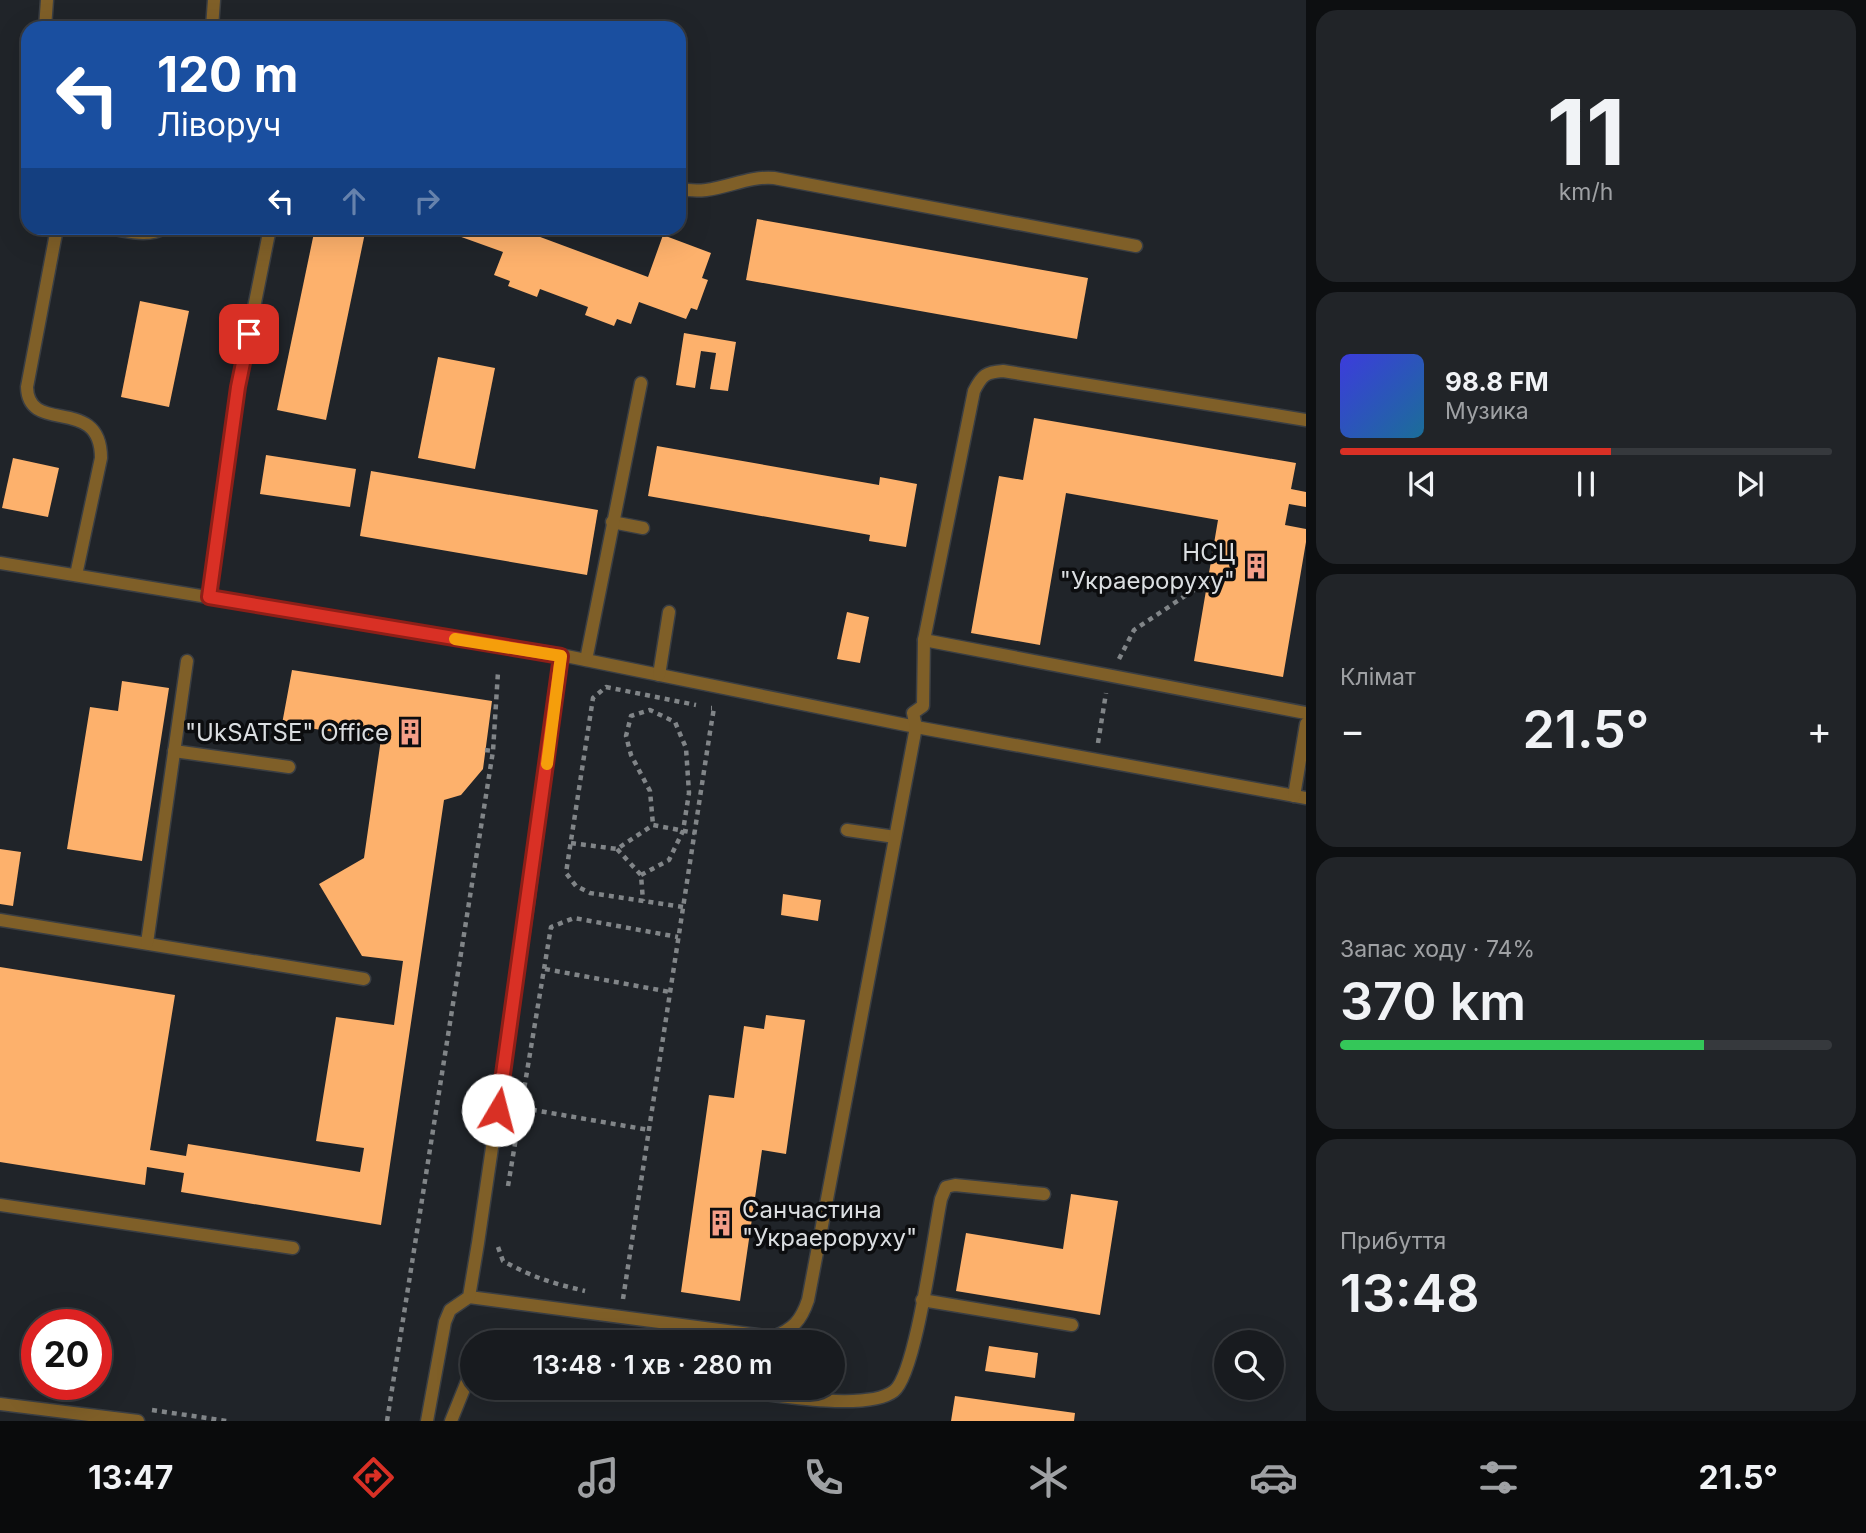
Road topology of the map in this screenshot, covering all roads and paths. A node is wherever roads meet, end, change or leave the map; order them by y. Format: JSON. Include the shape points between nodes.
{"nodes":[{"id":1,"x":47,"y":0,"type":"edge"},
{"id":2,"x":214,"y":0,"type":"edge"},
{"id":3,"x":46,"y":21,"type":"edge"},
{"id":4,"x":212,"y":21,"type":"edge"},
{"id":5,"x":686,"y":189,"type":"edge"},
{"id":6,"x":56,"y":235,"type":"edge"},
{"id":7,"x":269,"y":235,"type":"edge"},
{"id":8,"x":1136,"y":246,"type":"dead end"},
{"id":9,"x":641,"y":383,"type":"dead end"},
{"id":10,"x":1306,"y":420,"type":"edge"},
{"id":11,"x":612,"y":522,"type":"junction"},
{"id":12,"x":643,"y":528,"type":"dead end"},
{"id":13,"x":0,"y":563,"type":"edge"},
{"id":14,"x":76,"y":575,"type":"junction"},
{"id":15,"x":209,"y":597,"type":"junction"},
{"id":16,"x":669,"y":612,"type":"dead end"},
{"id":17,"x":925,"y":640,"type":"junction"},
{"id":18,"x":561,"y":656,"type":"junction"},
{"id":19,"x":586,"y":660,"type":"junction"},
{"id":20,"x":187,"y":661,"type":"dead end"},
{"id":21,"x":498,"y":672,"type":"dead end"},
{"id":22,"x":659,"y":675,"type":"junction"},
{"id":23,"x":1306,"y":713,"type":"edge"},
{"id":24,"x":1306,"y":724,"type":"edge"},
{"id":25,"x":916,"y":727,"type":"junction"},
{"id":26,"x":485,"y":750,"type":"dead end"},
{"id":27,"x":174,"y":751,"type":"junction"},
{"id":28,"x":493,"y":751,"type":"junction"},
{"id":29,"x":289,"y":767,"type":"dead end"},
{"id":30,"x":1300,"y":797,"type":"edge"},
{"id":31,"x":653,"y":825,"type":"junction"},
{"id":32,"x":846,"y":830,"type":"dead end"},
{"id":33,"x":683,"y":831,"type":"junction"},
{"id":34,"x":695,"y":833,"type":"junction"},
{"id":35,"x":895,"y":837,"type":"junction"},
{"id":36,"x":571,"y":843,"type":"junction"},
{"id":37,"x":617,"y":849,"type":"junction"},
{"id":38,"x":641,"y":875,"type":"junction"},
{"id":39,"x":643,"y":901,"type":"junction"},
{"id":40,"x":683,"y":907,"type":"junction"},
{"id":41,"x":0,"y":920,"type":"edge"},
{"id":42,"x":678,"y":937,"type":"junction"},
{"id":43,"x":147,"y":943,"type":"junction"},
{"id":44,"x":545,"y":969,"type":"junction"},
{"id":45,"x":364,"y":979,"type":"dead end"},
{"id":46,"x":670,"y":992,"type":"junction"},
{"id":47,"x":522,"y":1108,"type":"junction"},
{"id":48,"x":649,"y":1130,"type":"junction"},
{"id":49,"x":1044,"y":1194,"type":"dead end"},
{"id":50,"x":507,"y":1196,"type":"dead end"},
{"id":51,"x":0,"y":1205,"type":"edge"},
{"id":52,"x":500,"y":1234,"type":"dead end"},
{"id":53,"x":293,"y":1248,"type":"dead end"},
{"id":54,"x":587,"y":1291,"type":"dead end"},
{"id":55,"x":468,"y":1297,"type":"junction"},
{"id":56,"x":611,"y":1297,"type":"dead end"},
{"id":57,"x":623,"y":1300,"type":"junction"},
{"id":58,"x":922,"y":1300,"type":"junction"},
{"id":59,"x":636,"y":1301,"type":"dead end"},
{"id":60,"x":1072,"y":1325,"type":"dead end"},
{"id":61,"x":845,"y":1398,"type":"edge"},
{"id":62,"x":460,"y":1399,"type":"edge"},
{"id":63,"x":0,"y":1404,"type":"edge"},
{"id":64,"x":138,"y":1421,"type":"edge"},
{"id":65,"x":387,"y":1421,"type":"edge"},
{"id":66,"x":427,"y":1421,"type":"edge"},
{"id":67,"x":451,"y":1421,"type":"edge"}],
"edges":[{"from":1,"to":3,"type":"lane"},
{"from":2,"to":4,"type":"lane"},
{"from":5,"to":8,"type":"lane","via":[[701,191],[774,178]]},
{"from":6,"to":14,"type":"lane","via":[[27,398],[39,411],[92,427],[101,442]]},
{"from":7,"to":15,"type":"lane","via":[[238,387]]},
{"from":9,"to":11,"type":"lane"},
{"from":10,"to":17,"type":"lane","via":[[988,372],[974,391]]},
{"from":11,"to":12,"type":"lane"},
{"from":11,"to":19,"type":"lane"},
{"from":13,"to":14,"type":"lane"},
{"from":14,"to":15,"type":"lane"},
{"from":15,"to":18,"type":"lane"},
{"from":16,"to":22,"type":"lane"},
{"from":17,"to":23,"type":"lane"},
{"from":17,"to":25,"type":"lane","via":[[923,706],[913,713]]},
{"from":18,"to":19,"type":"lane"},
{"from":18,"to":55,"type":"lane"},
{"from":19,"to":22,"type":"lane"},
{"from":20,"to":27,"type":"lane"},
{"from":21,"to":28,"type":"path"},
{"from":22,"to":25,"type":"lane"},
{"from":24,"to":30,"type":"lane"},
{"from":25,"to":30,"type":"lane"},
{"from":25,"to":35,"type":"lane"},
{"from":26,"to":28,"type":"path"},
{"from":27,"to":29,"type":"lane"},
{"from":27,"to":43,"type":"lane"},
{"from":28,"to":65,"type":"path"},
{"from":31,"to":33,"type":"path"},
{"from":31,"to":33,"type":"path","via":[[650,791],[626,736],[631,716],[650,710],[675,722],[686,748],[689,793]]},
{"from":31,"to":37,"type":"path"},
{"from":32,"to":35,"type":"lane"},
{"from":33,"to":34,"type":"path"},
{"from":33,"to":38,"type":"path","via":[[669,859]]},
{"from":34,"to":36,"type":"path","via":[[714,708],[606,687],[593,698]]},
{"from":34,"to":40,"type":"path"},
{"from":35,"to":55,"type":"lane","via":[[808,1300],[797,1324],[773,1337]]},
{"from":36,"to":37,"type":"path"},
{"from":36,"to":39,"type":"path","via":[[566,873],[576,886],[590,893]]},
{"from":37,"to":38,"type":"path"},
{"from":38,"to":39,"type":"path"},
{"from":39,"to":40,"type":"path"},
{"from":40,"to":42,"type":"path"},
{"from":41,"to":43,"type":"lane"},
{"from":42,"to":44,"type":"path","via":[[575,918],[551,927]]},
{"from":42,"to":46,"type":"path"},
{"from":43,"to":45,"type":"lane"},
{"from":44,"to":46,"type":"path"},
{"from":44,"to":47,"type":"path"},
{"from":46,"to":48,"type":"path"},
{"from":47,"to":48,"type":"path"},
{"from":47,"to":50,"type":"path"},
{"from":48,"to":57,"type":"path"},
{"from":49,"to":58,"type":"lane","via":[[946,1187]]},
{"from":51,"to":53,"type":"lane"},
{"from":52,"to":54,"type":"path","via":[[503,1261],[538,1280]]},
{"from":55,"to":66,"type":"lane","via":[[450,1310],[444,1322]]},
{"from":56,"to":57,"type":"path"},
{"from":57,"to":59,"type":"path"},
{"from":58,"to":60,"type":"lane"},
{"from":58,"to":61,"type":"lane","via":[[909,1366],[897,1389],[887,1396]]},
{"from":62,"to":67,"type":"lane"},
{"from":63,"to":64,"type":"lane"}]}
